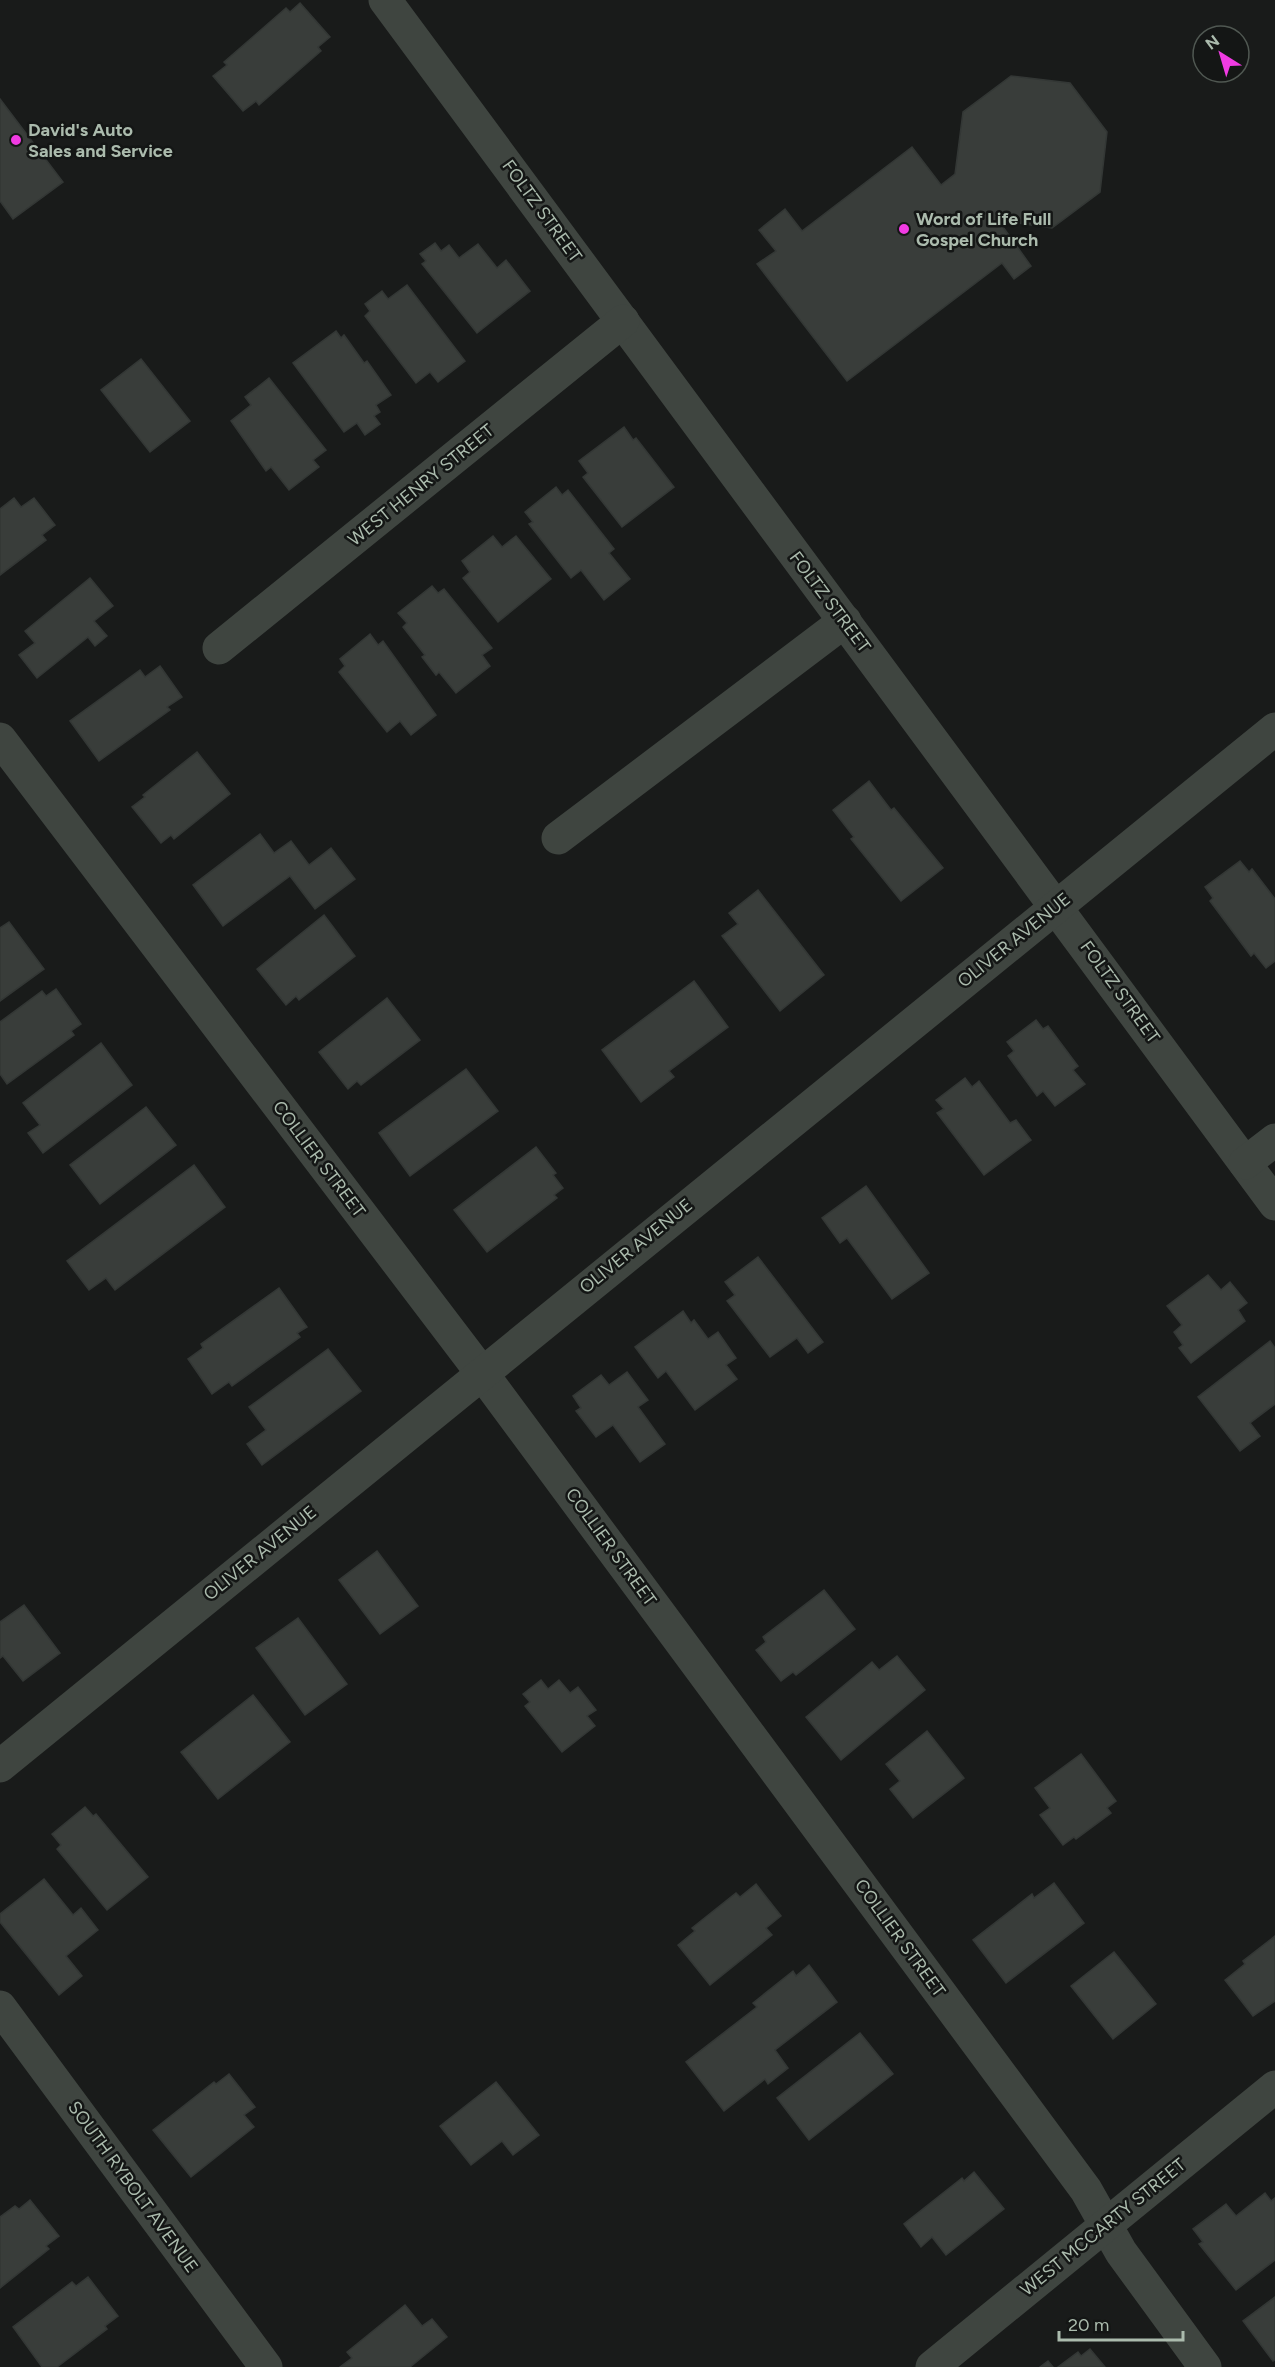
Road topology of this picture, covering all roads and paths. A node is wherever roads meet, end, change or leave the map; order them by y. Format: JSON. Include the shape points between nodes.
{"nodes":[{"id":1,"x":385,"y":0,"type":"edge"},
{"id":2,"x":623,"y":321,"type":"junction"},
{"id":3,"x":845,"y":621,"type":"junction"},
{"id":4,"x":219,"y":648,"type":"dead end"},
{"id":5,"x":1275,"y":729,"type":"edge"},
{"id":6,"x":0,"y":739,"type":"edge"},
{"id":7,"x":558,"y":838,"type":"dead end"},
{"id":8,"x":1056,"y":905,"type":"junction"},
{"id":9,"x":1275,"y":1140,"type":"edge"},
{"id":10,"x":1245,"y":1163,"type":"junction"},
{"id":11,"x":1275,"y":1204,"type":"edge"},
{"id":12,"x":481,"y":1372,"type":"junction"},
{"id":13,"x":0,"y":1766,"type":"edge"},
{"id":14,"x":0,"y":2007,"type":"edge"},
{"id":15,"x":1275,"y":2087,"type":"edge"},
{"id":16,"x":1106,"y":2224,"type":"junction"},
{"id":17,"x":266,"y":2367,"type":"edge"},
{"id":18,"x":932,"y":2367,"type":"edge"},
{"id":19,"x":1205,"y":2367,"type":"edge"}],
"edges":[{"from":1,"to":2,"type":"street","name":"FOLTZ STREET"},
{"from":2,"to":3,"type":"street","name":"FOLTZ STREET"},
{"from":2,"to":4,"type":"street","name":"WEST HENRY STREET"},
{"from":3,"to":7,"type":"street"},
{"from":3,"to":8,"type":"street","name":"FOLTZ STREET"},
{"from":5,"to":8,"type":"street","name":"OLIVER AVENUE"},
{"from":6,"to":12,"type":"street","name":"COLLIER STREET"},
{"from":8,"to":10,"type":"street","name":"FOLTZ STREET"},
{"from":8,"to":12,"type":"street","name":"OLIVER AVENUE"},
{"from":9,"to":10,"type":"street"},
{"from":10,"to":11,"type":"street","name":"FOLTZ STREET"},
{"from":12,"to":13,"type":"street","name":"OLIVER AVENUE"},
{"from":12,"to":16,"type":"street","name":"COLLIER STREET","via":[[1086,2190]]},
{"from":14,"to":17,"type":"street","name":"SOUTH RYBOLT AVENUE"},
{"from":15,"to":16,"type":"street","name":"WEST MCCARTY STREET"},
{"from":16,"to":18,"type":"street","name":"WEST MCCARTY STREET"},
{"from":16,"to":19,"type":"street","name":"COLLIER STREET","via":[[1124,2257]]}]}
